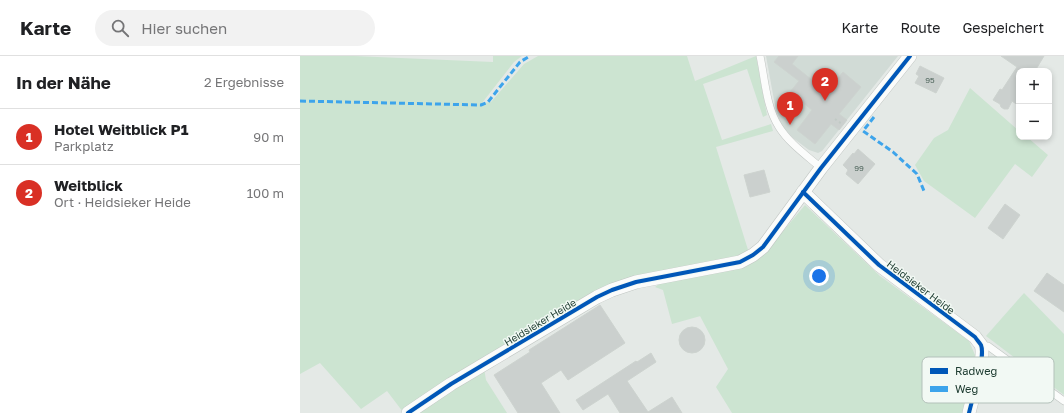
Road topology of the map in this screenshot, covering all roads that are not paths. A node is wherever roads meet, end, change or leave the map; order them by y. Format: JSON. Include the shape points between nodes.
{"nodes":[{"id":1,"x":760,"y":56,"type":"edge"},
{"id":2,"x":910,"y":56,"type":"edge"},
{"id":3,"x":820,"y":168,"type":"junction"},
{"id":4,"x":803,"y":192,"type":"junction"},
{"id":5,"x":981,"y":346,"type":"junction"},
{"id":6,"x":981,"y":357,"type":"edge"},
{"id":7,"x":1003,"y":357,"type":"edge"},
{"id":8,"x":1054,"y":394,"type":"edge"},
{"id":9,"x":1064,"y":401,"type":"edge"},
{"id":10,"x":972,"y":403,"type":"edge"},
{"id":11,"x":408,"y":413,"type":"edge"},
{"id":12,"x":969,"y":413,"type":"edge"}],
"edges":[{"from":1,"to":3,"type":"lane","via":[[774,118],[785,135]]},
{"from":2,"to":3,"type":"street","name":"Heidsieker Heide"},
{"from":3,"to":4,"type":"street","name":"Heidsieker Heide"},
{"from":4,"to":5,"type":"street","name":"Heidsieker Heide","via":[[879,265],[975,337]]},
{"from":4,"to":11,"type":"street","name":"Heidsieker Heide","via":[[764,247],[740,262],[636,282],[612,290],[451,384]]},
{"from":5,"to":6,"type":"street"},
{"from":5,"to":7,"type":"lane","via":[[988,346]]},
{"from":8,"to":9,"type":"lane"},
{"from":10,"to":12,"type":"street"}]}
